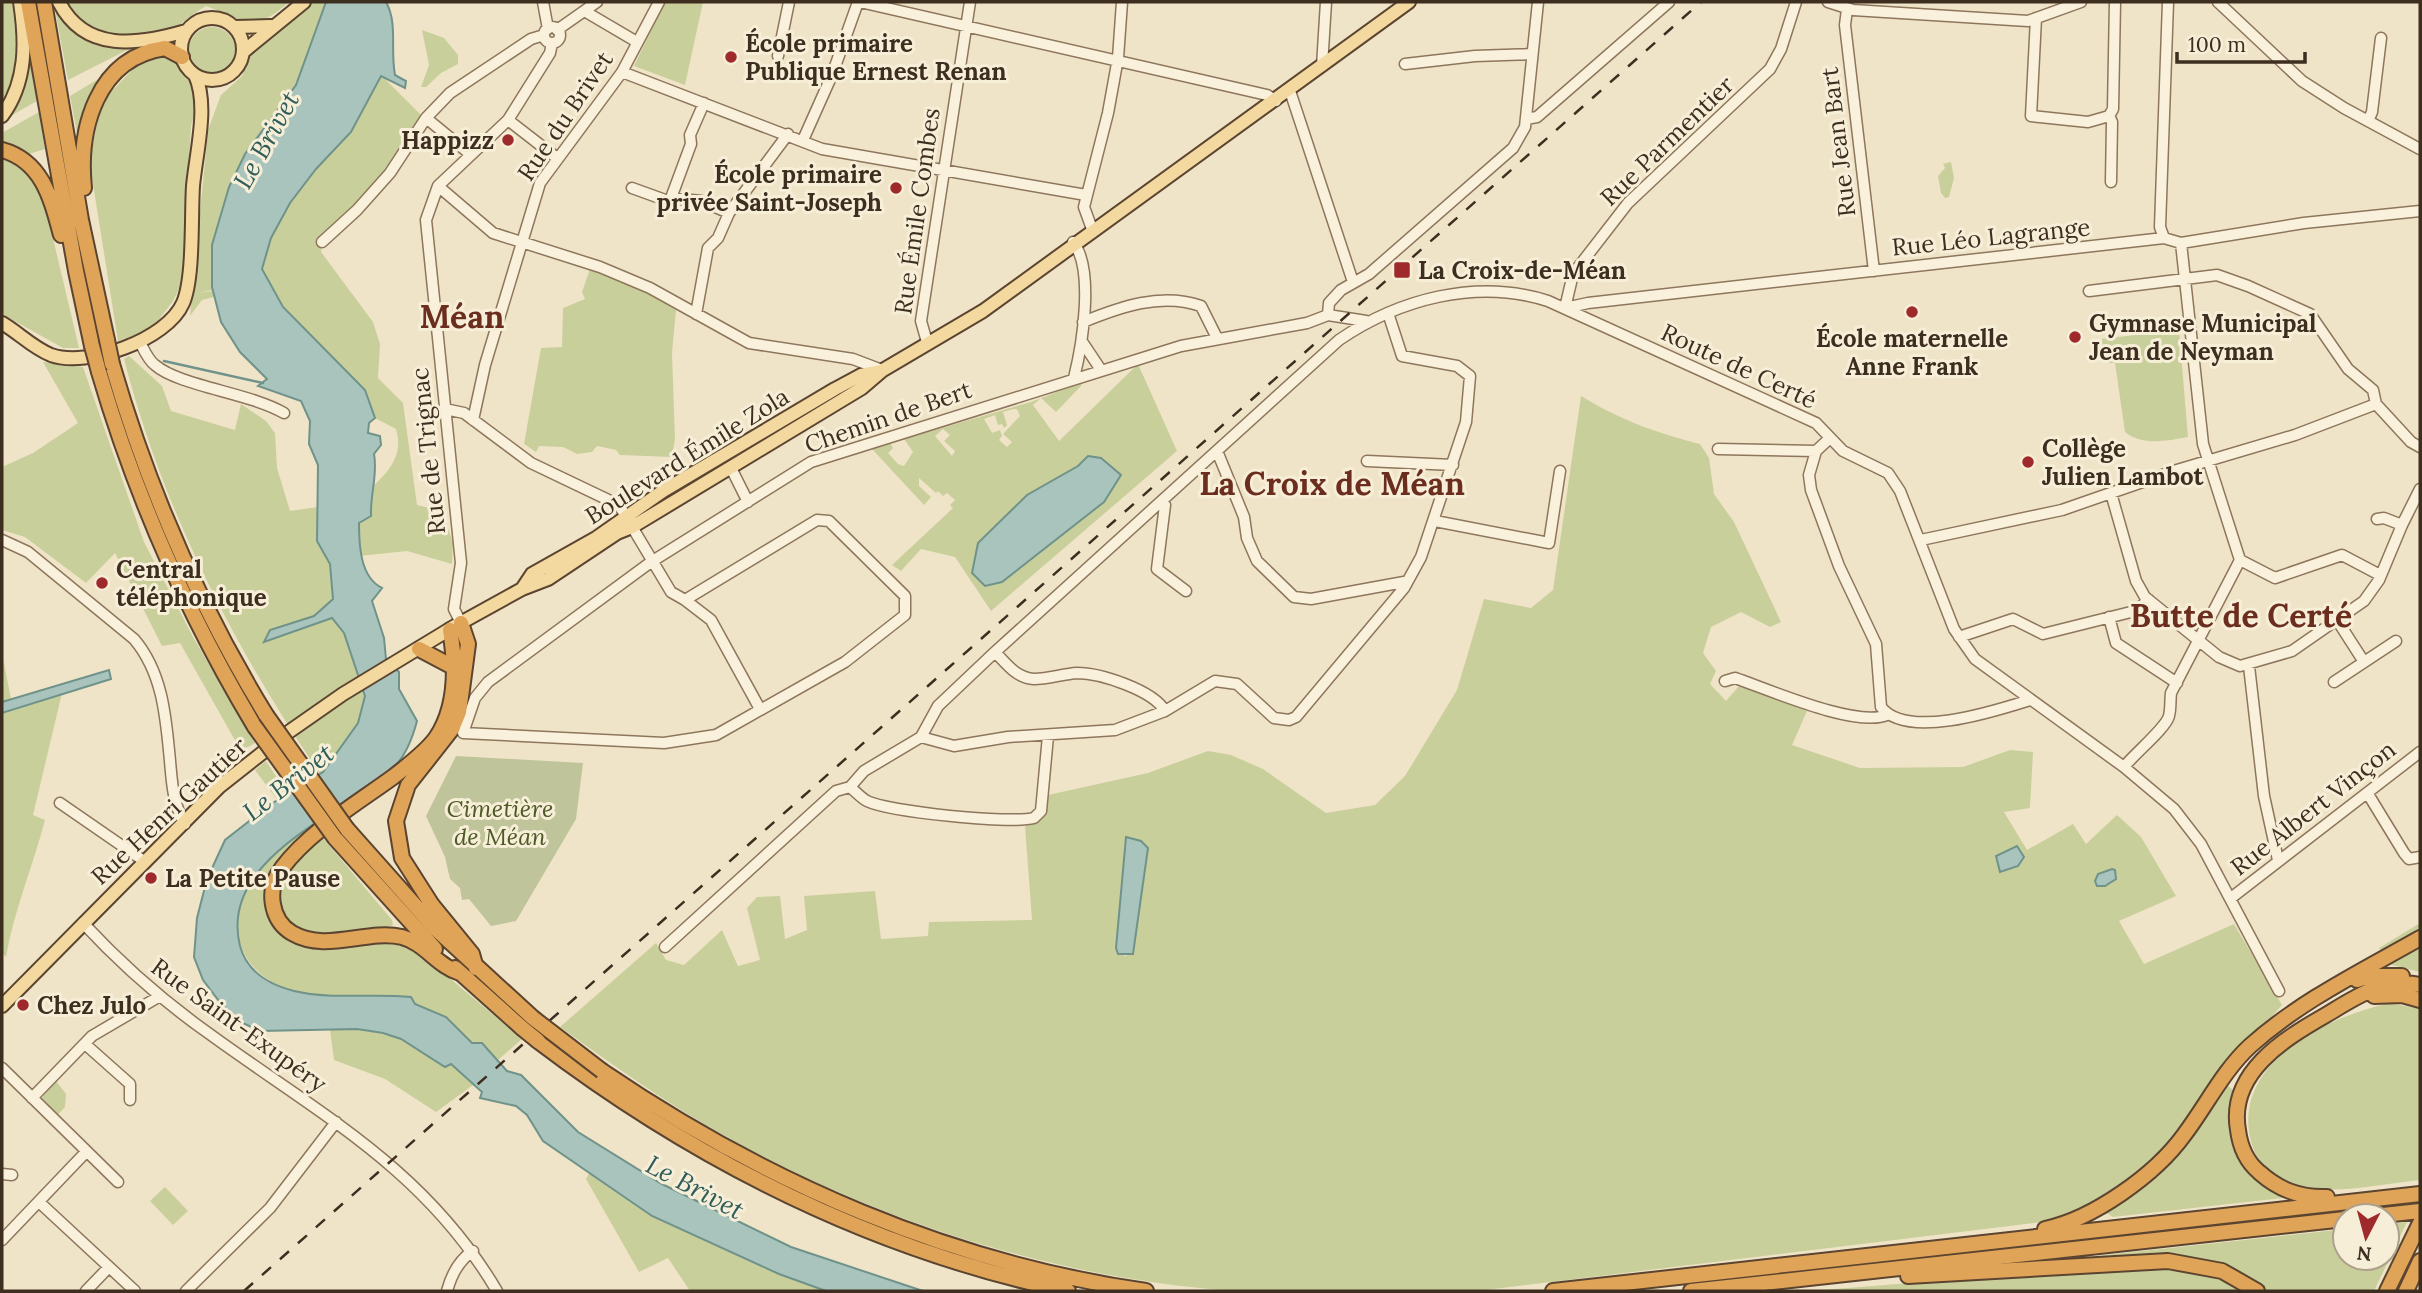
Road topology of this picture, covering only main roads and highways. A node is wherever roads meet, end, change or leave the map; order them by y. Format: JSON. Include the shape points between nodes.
{"nodes":[{"id":1,"x":20,"y":2,"type":"edge"},
{"id":2,"x":28,"y":2,"type":"edge"},
{"id":3,"x":44,"y":2,"type":"edge"},
{"id":4,"x":59,"y":2,"type":"edge"},
{"id":5,"x":304,"y":2,"type":"edge"},
{"id":6,"x":1409,"y":2,"type":"edge"},
{"id":7,"x":271,"y":26,"type":"junction"},
{"id":8,"x":234,"y":27,"type":"junction"},
{"id":9,"x":186,"y":31,"type":"junction"},
{"id":10,"x":243,"y":52,"type":"junction"},
{"id":11,"x":182,"y":57,"type":"junction"},
{"id":12,"x":195,"y":75,"type":"junction"},
{"id":13,"x":225,"y":76,"type":"junction"},
{"id":14,"x":202,"y":105,"type":"junction"},
{"id":15,"x":2,"y":116,"type":"edge"},
{"id":16,"x":2,"y":149,"type":"edge"},
{"id":17,"x":83,"y":270,"type":"junction"},
{"id":18,"x":2,"y":323,"type":"edge"},
{"id":19,"x":883,"y":370,"type":"junction"},
{"id":20,"x":629,"y":522,"type":"junction"},
{"id":21,"x":455,"y":626,"type":"junction"},
{"id":22,"x":419,"y":649,"type":"junction"},
{"id":23,"x":453,"y":667,"type":"junction"},
{"id":24,"x":341,"y":834,"type":"junction"},
{"id":25,"x":2420,"y":938,"type":"edge"},
{"id":26,"x":476,"y":968,"type":"junction"},
{"id":27,"x":460,"y":973,"type":"junction"},
{"id":28,"x":2420,"y":979,"type":"edge"},
{"id":29,"x":2420,"y":985,"type":"edge"},
{"id":30,"x":2329,"y":990,"type":"junction"},
{"id":31,"x":2360,"y":995,"type":"junction"},
{"id":32,"x":2420,"y":1000,"type":"edge"},
{"id":33,"x":2,"y":1006,"type":"edge"},
{"id":34,"x":528,"y":1023,"type":"junction"},
{"id":35,"x":597,"y":1076,"type":"junction"},
{"id":36,"x":2414,"y":1195,"type":"edge"},
{"id":37,"x":2387,"y":1198,"type":"junction"},
{"id":38,"x":2420,"y":1211,"type":"edge"},
{"id":39,"x":2401,"y":1213,"type":"edge"},
{"id":40,"x":2331,"y":1221,"type":"edge"},
{"id":41,"x":2420,"y":1223,"type":"edge"},
{"id":42,"x":1994,"y":1242,"type":"junction"},
{"id":43,"x":2420,"y":1261,"type":"edge"},
{"id":44,"x":1848,"y":1274,"type":"junction"},
{"id":45,"x":2420,"y":1274,"type":"edge"},
{"id":46,"x":1068,"y":1291,"type":"edge"},
{"id":47,"x":1146,"y":1291,"type":"edge"},
{"id":48,"x":1553,"y":1291,"type":"edge"},
{"id":49,"x":1691,"y":1291,"type":"edge"},
{"id":50,"x":2257,"y":1291,"type":"edge"},
{"id":51,"x":2387,"y":1291,"type":"edge"},
{"id":52,"x":2406,"y":1291,"type":"edge"},
{"id":53,"x":2412,"y":1291,"type":"edge"}],
"edges":[{"from":1,"to":15,"type":"main road","via":[[22,73]]},
{"from":2,"to":17,"type":"highway"},
{"from":3,"to":17,"type":"highway"},
{"from":4,"to":9,"type":"main road","via":[[67,18],[83,32],[104,40],[152,40]]},
{"from":5,"to":7,"type":"main road"},
{"from":6,"to":19,"type":"main road","name":"Boulevard Émile Zola","via":[[983,311]]},
{"from":7,"to":8,"type":"main road"},
{"from":7,"to":10,"type":"main road"},
{"from":8,"to":9,"type":"main road","via":[[205,18]]},
{"from":8,"to":10,"type":"main road"},
{"from":9,"to":11,"type":"main road"},
{"from":10,"to":13,"type":"main road","via":[[237,66]]},
{"from":11,"to":12,"type":"main road"},
{"from":11,"to":17,"type":"highway","via":[[165,48],[146,52],[117,73],[93,103],[82,159],[94,254]]},
{"from":12,"to":13,"type":"main road"},
{"from":12,"to":14,"type":"main road"},
{"from":13,"to":14,"type":"main road"},
{"from":14,"to":18,"type":"main road","via":[[187,291],[169,323],[140,342],[76,358],[38,349]]},
{"from":16,"to":17,"type":"highway","via":[[16,153],[42,178],[67,260]]},
{"from":17,"to":24,"type":"highway","bridge":true,"via":[[132,433],[173,538],[221,638]]},
{"from":17,"to":24,"type":"highway","bridge":true,"via":[[99,372],[117,436],[158,543],[192,617],[255,727]]},
{"from":19,"to":20,"type":"main road","name":"Boulevard Émile Zola","via":[[862,388],[731,468]]},
{"from":19,"to":20,"type":"main road","name":"Boulevard Émile Zola","via":[[835,389],[663,491]]},
{"from":20,"to":21,"type":"main road","name":"Boulevard Émile Zola","via":[[548,579]]},
{"from":21,"to":22,"type":"main road","name":"Rue Henri Gautier"},
{"from":21,"to":23,"type":"highway"},
{"from":21,"to":26,"type":"highway","via":[[468,637],[452,729],[408,785],[396,821],[397,838],[406,866],[472,954]]},
{"from":22,"to":23,"type":"highway"},
{"from":22,"to":33,"type":"main road","name":"Rue Henri Gautier","via":[[343,694],[219,787]]},
{"from":23,"to":27,"type":"highway","via":[[449,709],[435,739],[292,857],[278,873],[272,894],[284,928],[301,937],[328,941],[404,937]]},
{"from":24,"to":26,"type":"highway"},
{"from":24,"to":27,"type":"highway","via":[[400,913]]},
{"from":25,"to":30,"type":"highway"},
{"from":26,"to":34,"type":"highway"},
{"from":27,"to":34,"type":"highway"},
{"from":28,"to":30,"type":"highway","via":[[2371,976]]},
{"from":29,"to":31,"type":"highway","via":[[2394,983]]},
{"from":30,"to":42,"type":"highway","via":[[2278,1021],[2247,1049],[2153,1170],[2060,1226],[2005,1234]]},
{"from":31,"to":32,"type":"highway"},
{"from":31,"to":37,"type":"highway","via":[[2302,1029],[2260,1062],[2241,1092],[2236,1123],[2247,1158],[2278,1188],[2314,1197],[2368,1193]]},
{"from":34,"to":35,"type":"highway","bridge":true},
{"from":35,"to":46,"type":"highway","via":[[690,1145],[813,1209],[935,1256]]},
{"from":35,"to":47,"type":"highway","via":[[737,1154],[843,1205],[994,1258]]},
{"from":36,"to":37,"type":"highway"},
{"from":37,"to":42,"type":"highway"},
{"from":38,"to":39,"type":"highway"},
{"from":40,"to":44,"type":"highway"},
{"from":41,"to":51,"type":"highway"},
{"from":42,"to":48,"type":"highway"},
{"from":43,"to":52,"type":"highway"},
{"from":44,"to":49,"type":"highway"},
{"from":44,"to":50,"type":"highway","via":[[1863,1279],[2168,1261],[2222,1271]]},
{"from":45,"to":53,"type":"highway"}]}
